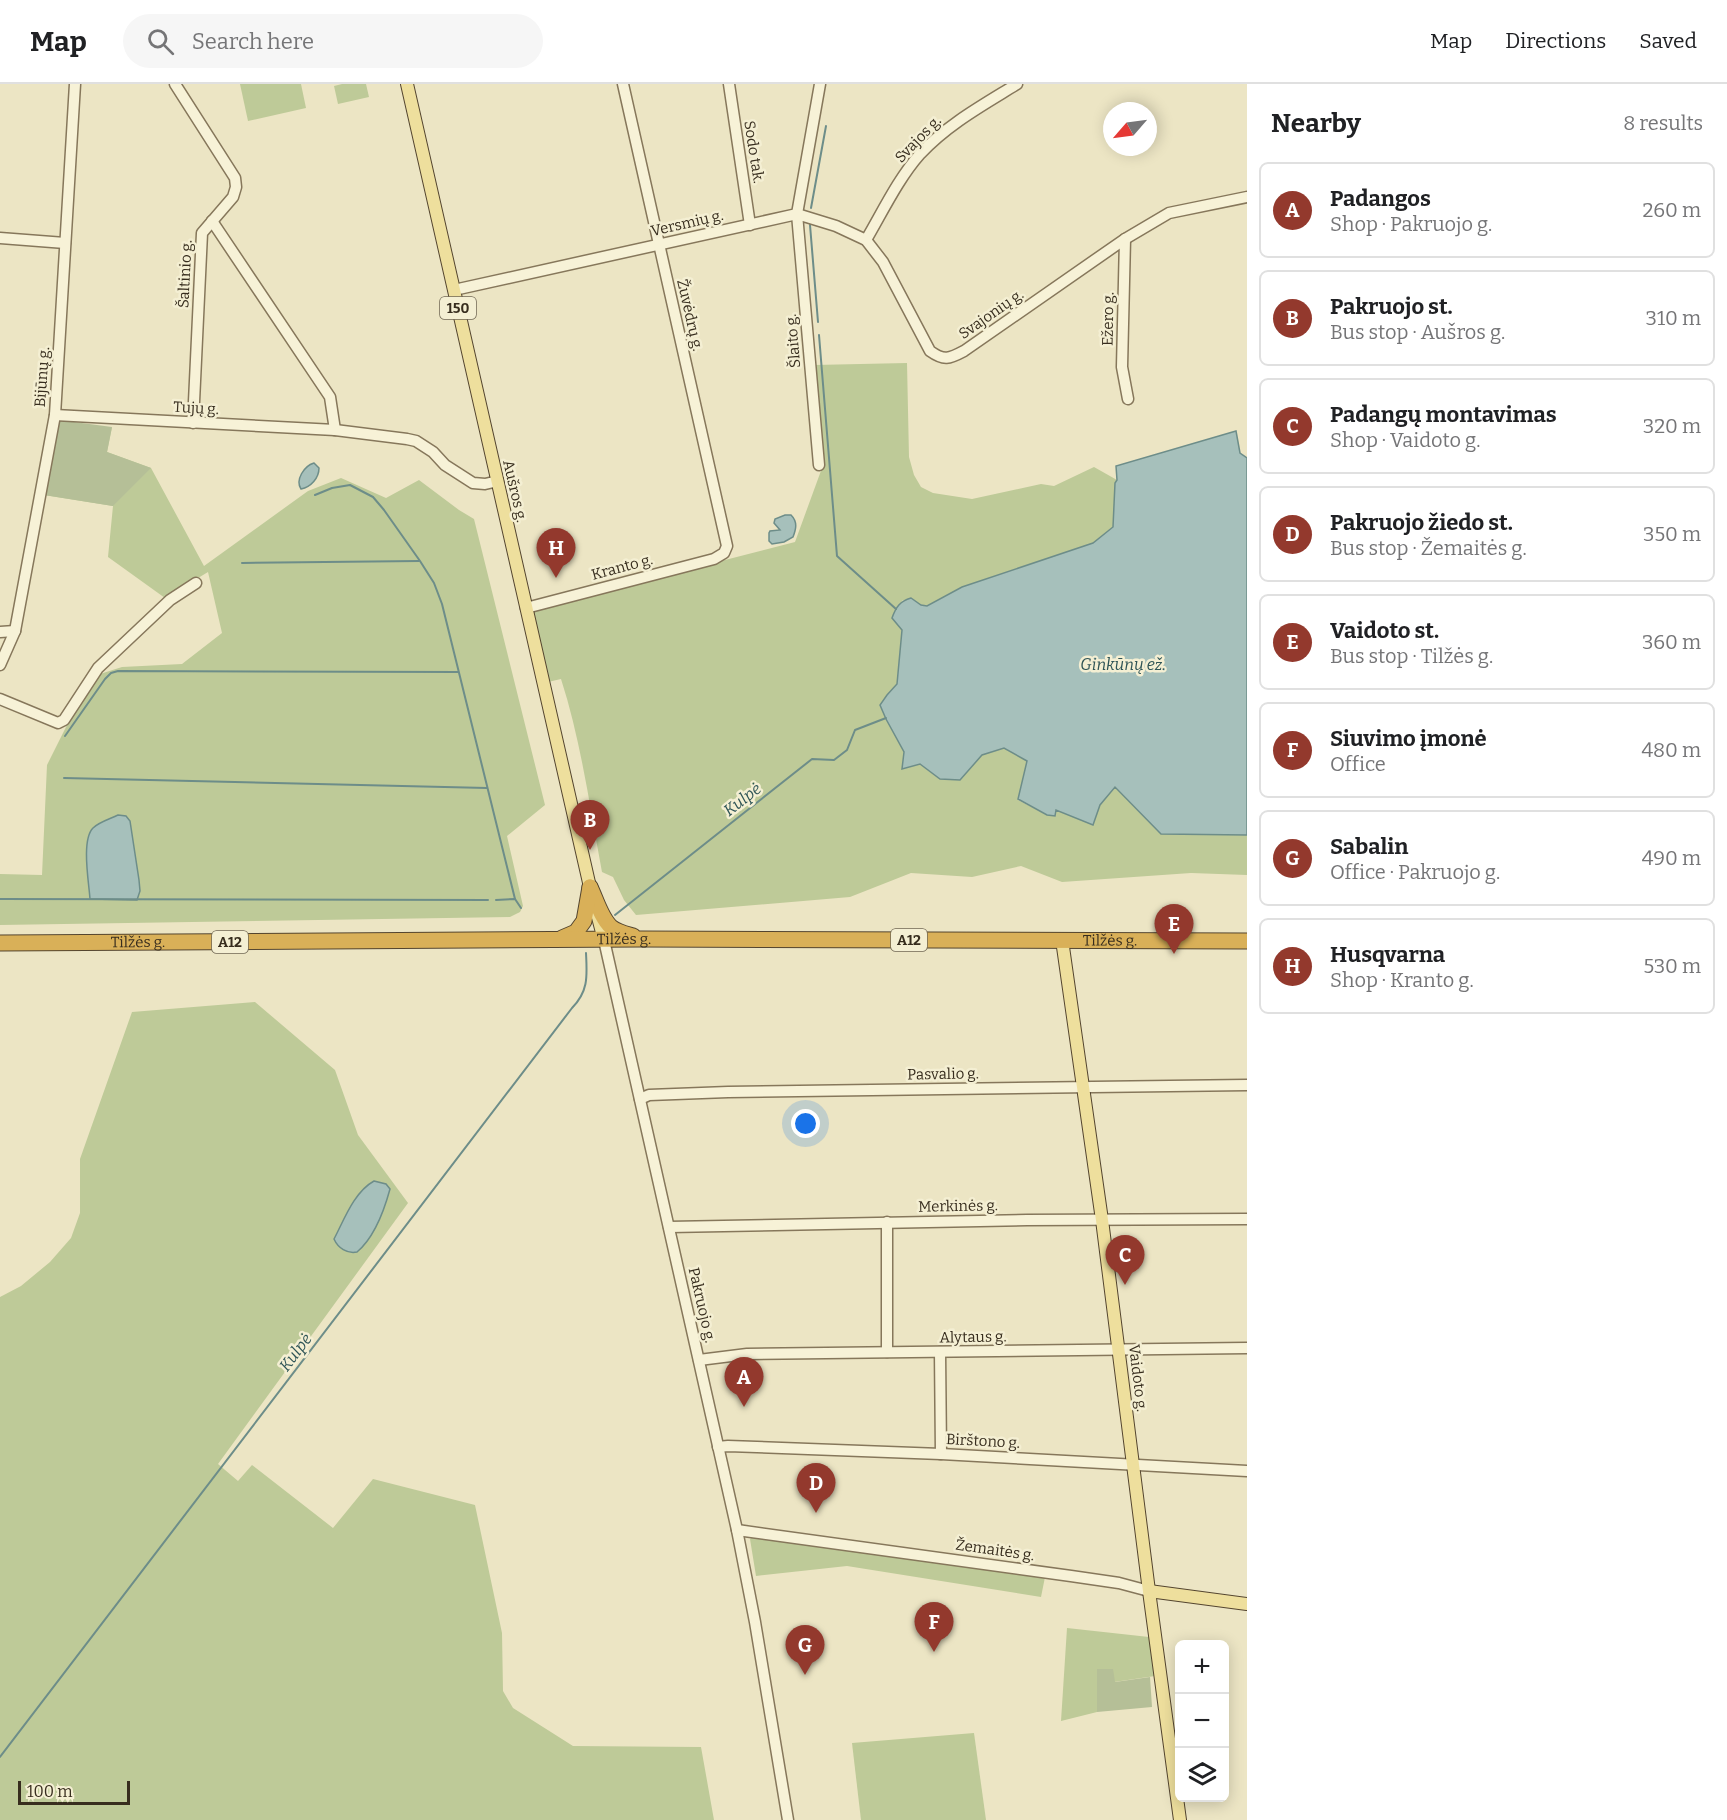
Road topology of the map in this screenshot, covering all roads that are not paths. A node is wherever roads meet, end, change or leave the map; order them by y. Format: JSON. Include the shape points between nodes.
{"nodes":[{"id":1,"x":75,"y":84,"type":"edge"},
{"id":2,"x":175,"y":84,"type":"edge"},
{"id":3,"x":407,"y":84,"type":"edge"},
{"id":4,"x":623,"y":84,"type":"edge"},
{"id":5,"x":729,"y":84,"type":"edge"},
{"id":6,"x":820,"y":84,"type":"edge"},
{"id":7,"x":1017,"y":84,"type":"edge"},
{"id":8,"x":1247,"y":197,"type":"edge"},
{"id":9,"x":797,"y":214,"type":"junction"},
{"id":10,"x":212,"y":221,"type":"junction"},
{"id":11,"x":750,"y":225,"type":"junction"},
{"id":12,"x":0,"y":238,"type":"edge"},
{"id":13,"x":1125,"y":239,"type":"junction"},
{"id":14,"x":866,"y":240,"type":"junction"},
{"id":15,"x":65,"y":243,"type":"junction"},
{"id":16,"x":659,"y":245,"type":"junction"},
{"id":17,"x":454,"y":290,"type":"junction"},
{"id":18,"x":1128,"y":399,"type":"dead end"},
{"id":19,"x":55,"y":414,"type":"junction"},
{"id":20,"x":193,"y":423,"type":"junction"},
{"id":21,"x":335,"y":430,"type":"junction"},
{"id":22,"x":819,"y":465,"type":"dead end"},
{"id":23,"x":498,"y":481,"type":"junction"},
{"id":24,"x":724,"y":553,"type":"joint"},
{"id":25,"x":196,"y":583,"type":"dead end"},
{"id":26,"x":526,"y":608,"type":"junction"},
{"id":27,"x":15,"y":631,"type":"junction"},
{"id":28,"x":0,"y":632,"type":"edge"},
{"id":29,"x":0,"y":665,"type":"edge"},
{"id":30,"x":0,"y":699,"type":"edge"},
{"id":31,"x":590,"y":887,"type":"junction"},
{"id":32,"x":642,"y":939,"type":"junction"},
{"id":33,"x":559,"y":940,"type":"junction"},
{"id":34,"x":604,"y":940,"type":"junction"},
{"id":35,"x":1062,"y":940,"type":"junction"},
{"id":36,"x":1247,"y":941,"type":"edge"},
{"id":37,"x":0,"y":943,"type":"edge"},
{"id":38,"x":1247,"y":1085,"type":"edge"},
{"id":39,"x":1082,"y":1089,"type":"junction"},
{"id":40,"x":640,"y":1099,"type":"junction"},
{"id":41,"x":1247,"y":1219,"type":"edge"},
{"id":42,"x":1102,"y":1220,"type":"junction"},
{"id":43,"x":887,"y":1222,"type":"junction"},
{"id":44,"x":669,"y":1227,"type":"junction"},
{"id":45,"x":1247,"y":1348,"type":"edge"},
{"id":46,"x":1119,"y":1350,"type":"junction"},
{"id":47,"x":940,"y":1352,"type":"junction"},
{"id":48,"x":887,"y":1353,"type":"junction"},
{"id":49,"x":699,"y":1360,"type":"junction"},
{"id":50,"x":718,"y":1447,"type":"junction"},
{"id":51,"x":941,"y":1454,"type":"junction"},
{"id":52,"x":1134,"y":1465,"type":"junction"},
{"id":53,"x":1247,"y":1471,"type":"edge"},
{"id":54,"x":737,"y":1530,"type":"junction"},
{"id":55,"x":1149,"y":1591,"type":"junction"},
{"id":56,"x":1247,"y":1604,"type":"edge"},
{"id":57,"x":788,"y":1820,"type":"edge"},
{"id":58,"x":1180,"y":1820,"type":"edge"}],
"edges":[{"from":1,"to":15,"type":"street","name":"Bijūnų g."},
{"from":2,"to":10,"type":"street","name":"Šaltinio g.","via":[[235,178],[233,197]]},
{"from":3,"to":17,"type":"main road","name":"Aušros g.","number":"150"},
{"from":4,"to":16,"type":"street","name":"Žuvėdrų g."},
{"from":5,"to":11,"type":"street","name":"Sodo tak."},
{"from":6,"to":9,"type":"street"},
{"from":7,"to":14,"type":"street","name":"Svajos g.","via":[[959,120],[920,154]]},
{"from":8,"to":13,"type":"street","name":"Svajonių g.","via":[[1169,213]]},
{"from":9,"to":11,"type":"street","name":"Versmių g."},
{"from":9,"to":14,"type":"street","name":"Svajonių g."},
{"from":9,"to":22,"type":"street","name":"Šlaito g."},
{"from":10,"to":20,"type":"street","name":"Šaltinio g.","via":[[202,233]]},
{"from":10,"to":21,"type":"street","via":[[330,397]]},
{"from":11,"to":16,"type":"street","name":"Versmių g."},
{"from":12,"to":15,"type":"street"},
{"from":13,"to":14,"type":"street","name":"Svajonių g.","via":[[964,351],[940,358],[930,351],[883,262]]},
{"from":13,"to":18,"type":"street","name":"Ežero g.","via":[[1122,368]]},
{"from":15,"to":19,"type":"street","name":"Bijūnų g."},
{"from":16,"to":17,"type":"street","name":"Versmių g."},
{"from":16,"to":24,"type":"street","name":"Žuvėdrų g.","via":[[726,542]]},
{"from":17,"to":23,"type":"main road","name":"Aušros g.","number":"150"},
{"from":19,"to":20,"type":"street","name":"Tujų g."},
{"from":19,"to":27,"type":"street","name":"Bijūnų g."},
{"from":20,"to":21,"type":"street","name":"Tujų g."},
{"from":21,"to":23,"type":"street","name":"Tujų g.","via":[[416,441],[473,483]]},
{"from":23,"to":26,"type":"main road","name":"Aušros g.","number":"150"},
{"from":24,"to":26,"type":"street","name":"Kranto g.","via":[[714,559]]},
{"from":25,"to":30,"type":"street","via":[[170,600],[98,668],[64,720],[58,723]]},
{"from":26,"to":31,"type":"main road","name":"Aušros g.","number":"150"},
{"from":27,"to":28,"type":"street"},
{"from":27,"to":29,"type":"street","name":"Bijūnų g."},
{"from":31,"to":32,"type":"highway","via":[[610,927]]},
{"from":31,"to":33,"type":"highway","via":[[584,921],[576,932]]},
{"from":31,"to":34,"type":"main road","name":"Aušros g.","number":"150"},
{"from":32,"to":34,"type":"highway","name":"Tilžės g.","number":"A12"},
{"from":32,"to":35,"type":"highway","name":"Tilžės g.","number":"A12"},
{"from":33,"to":34,"type":"highway","name":"Tilžės g.","number":"A12"},
{"from":33,"to":37,"type":"highway","name":"Tilžės g.","number":"A12"},
{"from":34,"to":40,"type":"street","name":"Pakruojo g."},
{"from":35,"to":36,"type":"highway","name":"Tilžės g.","number":"A12"},
{"from":35,"to":39,"type":"main road","name":"Vaidoto g."},
{"from":38,"to":39,"type":"street","name":"Pasvalio g."},
{"from":39,"to":40,"type":"street","name":"Pasvalio g.","via":[[728,1092],[649,1095]]},
{"from":39,"to":42,"type":"main road","name":"Vaidoto g."},
{"from":40,"to":44,"type":"street","name":"Pakruojo g."},
{"from":41,"to":42,"type":"street","name":"Merkinės g."},
{"from":42,"to":43,"type":"street","name":"Merkinės g."},
{"from":42,"to":46,"type":"main road","name":"Vaidoto g."},
{"from":43,"to":44,"type":"street","name":"Merkinės g."},
{"from":43,"to":48,"type":"street"},
{"from":44,"to":49,"type":"street","name":"Pakruojo g."},
{"from":45,"to":46,"type":"street","name":"Alytaus g."},
{"from":46,"to":47,"type":"street","name":"Alytaus g."},
{"from":46,"to":52,"type":"main road","name":"Vaidoto g."},
{"from":47,"to":48,"type":"street","name":"Alytaus g."},
{"from":47,"to":51,"type":"street"},
{"from":48,"to":49,"type":"street","name":"Alytaus g.","via":[[747,1354]]},
{"from":49,"to":50,"type":"street","name":"Pakruojo g."},
{"from":50,"to":51,"type":"street","name":"Birštono g."},
{"from":50,"to":54,"type":"street","name":"Pakruojo g."},
{"from":51,"to":52,"type":"street","name":"Birštono g."},
{"from":52,"to":53,"type":"street","name":"Birštono g."},
{"from":52,"to":55,"type":"main road","name":"Vaidoto g."},
{"from":54,"to":55,"type":"street","name":"Žemaitės g.","via":[[1119,1583]]},
{"from":54,"to":57,"type":"street","name":"Pakruojo g."},
{"from":55,"to":56,"type":"main road","name":"Žemaitės g."},
{"from":55,"to":58,"type":"main road","name":"Vaidoto g."}]}
